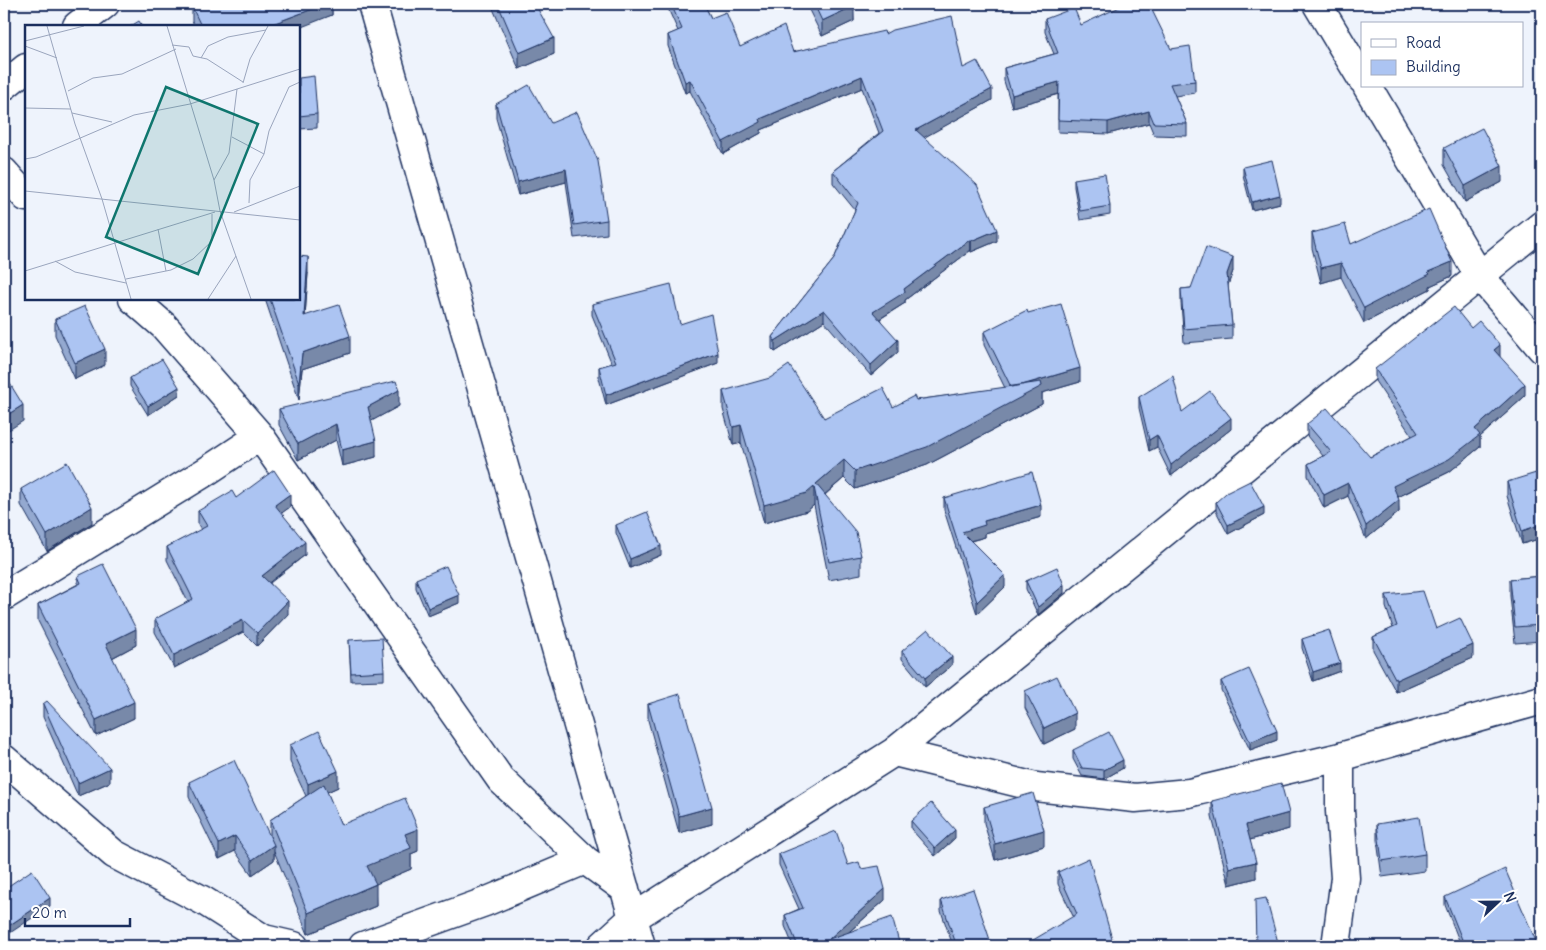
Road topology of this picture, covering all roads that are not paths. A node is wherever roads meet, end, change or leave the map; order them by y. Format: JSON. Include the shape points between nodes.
{"nodes":[{"id":1,"x":105,"y":4,"type":"edge"},
{"id":2,"x":372,"y":4,"type":"edge"},
{"id":3,"x":1317,"y":4,"type":"edge"},
{"id":4,"x":78,"y":25,"type":"edge"},
{"id":5,"x":25,"y":69,"type":"edge"},
{"id":6,"x":1361,"y":77,"type":"edge"},
{"id":7,"x":4,"y":86,"type":"edge"},
{"id":8,"x":1368,"y":88,"type":"edge"},
{"id":9,"x":4,"y":172,"type":"edge"},
{"id":10,"x":25,"y":196,"type":"edge"},
{"id":11,"x":1542,"y":225,"type":"edge"},
{"id":12,"x":1480,"y":275,"type":"junction"},
{"id":13,"x":134,"y":300,"type":"edge"},
{"id":14,"x":1542,"y":349,"type":"edge"},
{"id":15,"x":260,"y":436,"type":"junction"},
{"id":16,"x":4,"y":596,"type":"edge"},
{"id":17,"x":1542,"y":700,"type":"edge"},
{"id":18,"x":894,"y":752,"type":"junction"},
{"id":19,"x":1340,"y":757,"type":"junction"},
{"id":20,"x":4,"y":759,"type":"edge"},
{"id":21,"x":585,"y":860,"type":"junction"},
{"id":22,"x":625,"y":889,"type":"junction"},
{"id":23,"x":633,"y":918,"type":"junction"},
{"id":24,"x":294,"y":946,"type":"edge"},
{"id":25,"x":362,"y":946,"type":"edge"},
{"id":26,"x":602,"y":946,"type":"edge"},
{"id":27,"x":642,"y":946,"type":"edge"},
{"id":28,"x":1336,"y":946,"type":"edge"}],
"edges":[{"from":1,"to":4,"type":"street"},
{"from":2,"to":22,"type":"street"},
{"from":3,"to":6,"type":"street"},
{"from":5,"to":7,"type":"street"},
{"from":8,"to":12,"type":"street"},
{"from":9,"to":10,"type":"street"},
{"from":11,"to":12,"type":"street"},
{"from":12,"to":14,"type":"street"},
{"from":12,"to":18,"type":"street"},
{"from":13,"to":15,"type":"street","via":[[164,326]]},
{"from":15,"to":16,"type":"street"},
{"from":15,"to":21,"type":"street","via":[[502,780]]},
{"from":17,"to":19,"type":"street"},
{"from":18,"to":19,"type":"street","via":[[1036,787],[1135,798],[1189,793]]},
{"from":18,"to":23,"type":"street"},
{"from":19,"to":28,"type":"street","via":[[1345,878]]},
{"from":20,"to":24,"type":"street","via":[[114,854],[204,901],[264,939]]},
{"from":21,"to":22,"type":"street"},
{"from":21,"to":25,"type":"street","via":[[485,902]]},
{"from":22,"to":23,"type":"street"},
{"from":23,"to":26,"type":"street"},
{"from":23,"to":27,"type":"street"}]}
